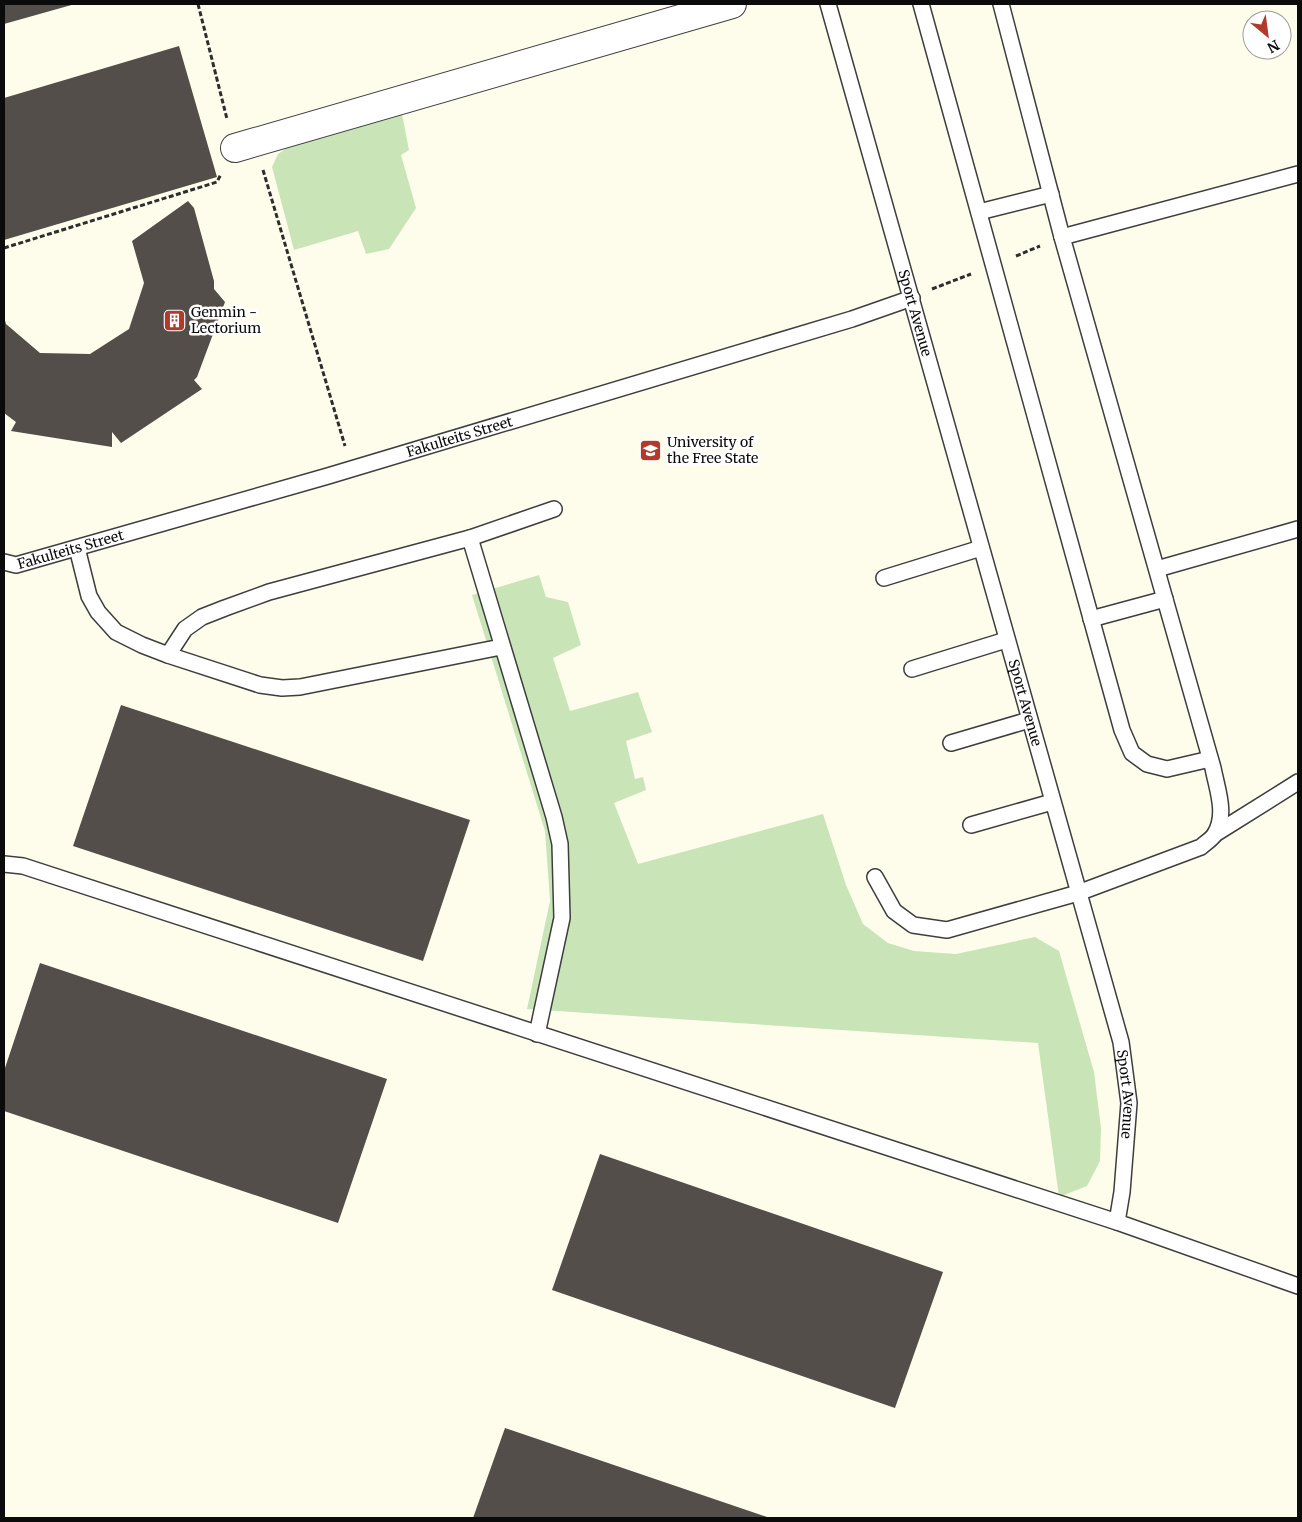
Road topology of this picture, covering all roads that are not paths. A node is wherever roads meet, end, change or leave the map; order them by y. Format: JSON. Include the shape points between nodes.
{"nodes":[{"id":1,"x":732,"y":4,"type":"edge"},
{"id":2,"x":828,"y":4,"type":"edge"},
{"id":3,"x":921,"y":4,"type":"edge"},
{"id":4,"x":1002,"y":4,"type":"edge"},
{"id":5,"x":245,"y":145,"type":"road end"},
{"id":6,"x":1298,"y":174,"type":"edge"},
{"id":7,"x":1050,"y":194,"type":"junction"},
{"id":8,"x":979,"y":212,"type":"junction"},
{"id":9,"x":1062,"y":238,"type":"junction"},
{"id":10,"x":912,"y":298,"type":"junction"},
{"id":11,"x":554,"y":509,"type":"dead end"},
{"id":12,"x":1298,"y":529,"type":"edge"},
{"id":13,"x":470,"y":538,"type":"junction"},
{"id":14,"x":77,"y":548,"type":"junction"},
{"id":15,"x":980,"y":548,"type":"junction"},
{"id":16,"x":4,"y":562,"type":"edge"},
{"id":17,"x":1157,"y":569,"type":"junction"},
{"id":18,"x":884,"y":578,"type":"dead end"},
{"id":19,"x":1165,"y":599,"type":"junction"},
{"id":20,"x":1091,"y":619,"type":"junction"},
{"id":21,"x":1006,"y":640,"type":"junction"},
{"id":22,"x":502,"y":646,"type":"junction"},
{"id":23,"x":168,"y":655,"type":"junction"},
{"id":24,"x":912,"y":669,"type":"dead end"},
{"id":25,"x":1029,"y":720,"type":"junction"},
{"id":26,"x":951,"y":743,"type":"dead end"},
{"id":27,"x":1210,"y":759,"type":"junction"},
{"id":28,"x":1298,"y":782,"type":"edge"},
{"id":29,"x":1052,"y":802,"type":"junction"},
{"id":30,"x":971,"y":825,"type":"dead end"},
{"id":31,"x":1215,"y":834,"type":"junction"},
{"id":32,"x":4,"y":864,"type":"edge"},
{"id":33,"x":875,"y":877,"type":"dead end"},
{"id":34,"x":1078,"y":893,"type":"junction"},
{"id":35,"x":537,"y":1034,"type":"junction"},
{"id":36,"x":1116,"y":1222,"type":"junction"},
{"id":37,"x":1298,"y":1286,"type":"edge"}],
"edges":[{"from":1,"to":5,"type":"street"},
{"from":2,"to":10,"type":"lane","name":"Sport Avenue"},
{"from":3,"to":8,"type":"lane"},
{"from":4,"to":7,"type":"lane"},
{"from":6,"to":9,"type":"lane"},
{"from":7,"to":8,"type":"lane"},
{"from":7,"to":9,"type":"lane"},
{"from":8,"to":20,"type":"lane"},
{"from":9,"to":17,"type":"lane"},
{"from":10,"to":14,"type":"lane","name":"Fakulteits Street","via":[[852,319]]},
{"from":10,"to":15,"type":"lane","name":"Sport Avenue"},
{"from":11,"to":13,"type":"lane"},
{"from":12,"to":17,"type":"lane"},
{"from":13,"to":22,"type":"lane"},
{"from":13,"to":23,"type":"lane","via":[[269,592],[225,608],[202,617],[185,629]]},
{"from":14,"to":16,"type":"lane","name":"Fakulteits Street","via":[[16,565]]},
{"from":14,"to":23,"type":"lane","via":[[89,596],[98,612],[116,632]]},
{"from":15,"to":18,"type":"lane"},
{"from":15,"to":21,"type":"lane","name":"Sport Avenue"},
{"from":17,"to":19,"type":"lane"},
{"from":19,"to":20,"type":"lane"},
{"from":19,"to":27,"type":"lane"},
{"from":20,"to":27,"type":"lane","via":[[1122,730],[1132,753],[1147,764],[1167,769]]},
{"from":21,"to":24,"type":"lane"},
{"from":21,"to":25,"type":"lane","name":"Sport Avenue"},
{"from":22,"to":23,"type":"lane","via":[[282,688],[260,685]]},
{"from":22,"to":35,"type":"lane","via":[[560,844],[562,918]]},
{"from":25,"to":26,"type":"lane"},
{"from":25,"to":29,"type":"lane","name":"Sport Avenue"},
{"from":27,"to":31,"type":"lane","via":[[1221,815]]},
{"from":28,"to":31,"type":"lane"},
{"from":29,"to":30,"type":"lane"},
{"from":29,"to":34,"type":"lane","name":"Sport Avenue"},
{"from":31,"to":34,"type":"lane","via":[[1201,847]]},
{"from":32,"to":35,"type":"lane","via":[[23,866]]},
{"from":33,"to":34,"type":"lane","via":[[894,911],[914,925],[947,930]]},
{"from":34,"to":36,"type":"lane","name":"Sport Avenue","via":[[1120,1042],[1129,1103],[1122,1192]]},
{"from":35,"to":36,"type":"lane"},
{"from":36,"to":37,"type":"lane"}]}
